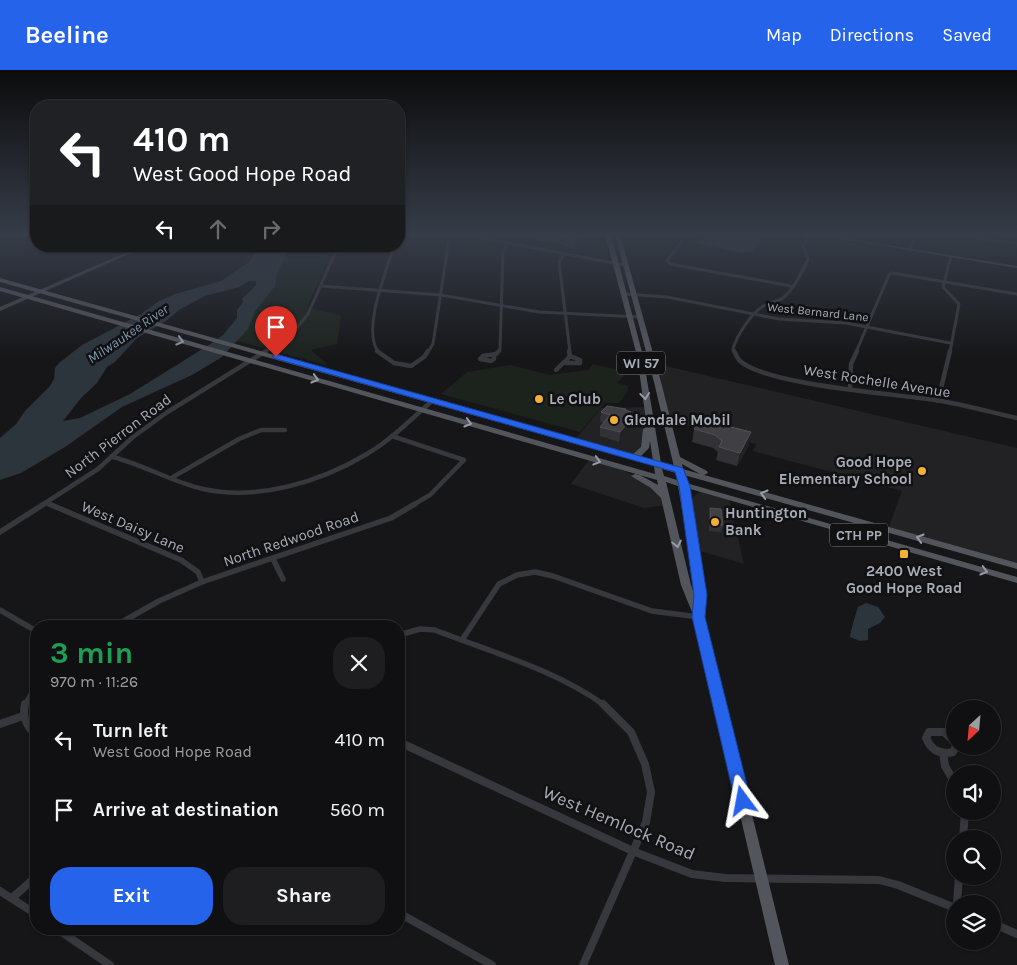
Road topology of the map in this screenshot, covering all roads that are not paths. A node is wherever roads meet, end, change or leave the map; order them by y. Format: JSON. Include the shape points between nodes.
{"nodes":[{"id":1,"x":79,"y":276,"type":"edge"},
{"id":2,"x":325,"y":276,"type":"edge"},
{"id":3,"x":386,"y":276,"type":"edge"},
{"id":4,"x":444,"y":276,"type":"edge"},
{"id":5,"x":502,"y":276,"type":"edge"},
{"id":6,"x":561,"y":276,"type":"edge"},
{"id":7,"x":620,"y":276,"type":"edge"},
{"id":8,"x":628,"y":276,"type":"edge"},
{"id":9,"x":735,"y":276,"type":"edge"},
{"id":10,"x":798,"y":276,"type":"edge"},
{"id":11,"x":888,"y":276,"type":"edge"},
{"id":12,"x":910,"y":276,"type":"edge"},
{"id":13,"x":945,"y":276,"type":"edge"},
{"id":14,"x":0,"y":280,"type":"edge"},
{"id":15,"x":944,"y":281,"type":"junction"},
{"id":16,"x":0,"y":285,"type":"edge"},
{"id":17,"x":321,"y":286,"type":"junction"},
{"id":18,"x":791,"y":286,"type":"junction"},
{"id":19,"x":0,"y":289,"type":"edge"},
{"id":20,"x":382,"y":289,"type":"junction"},
{"id":21,"x":42,"y":292,"type":"junction"},
{"id":22,"x":625,"y":294,"type":"junction"},
{"id":23,"x":634,"y":294,"type":"junction"},
{"id":24,"x":1017,"y":294,"type":"edge"},
{"id":25,"x":441,"y":295,"type":"junction"},
{"id":26,"x":28,"y":297,"type":"junction"},
{"id":27,"x":501,"y":307,"type":"junction"},
{"id":28,"x":102,"y":308,"type":"junction"},
{"id":29,"x":0,"y":310,"type":"edge"},
{"id":30,"x":754,"y":314,"type":"junction"},
{"id":31,"x":565,"y":315,"type":"junction"},
{"id":32,"x":630,"y":317,"type":"junction"},
{"id":33,"x":640,"y":317,"type":"junction"},
{"id":34,"x":867,"y":327,"type":"junction"},
{"id":35,"x":950,"y":343,"type":"junction"},
{"id":36,"x":265,"y":353,"type":"junction"},
{"id":37,"x":494,"y":355,"type":"dead end"},
{"id":38,"x":570,"y":356,"type":"junction"},
{"id":39,"x":251,"y":361,"type":"junction"},
{"id":40,"x":564,"y":362,"type":"junction"},
{"id":41,"x":556,"y":370,"type":"dead end"},
{"id":42,"x":850,"y":389,"type":"junction"},
{"id":43,"x":432,"y":400,"type":"junction"},
{"id":44,"x":938,"y":400,"type":"junction"},
{"id":45,"x":422,"y":410,"type":"junction"},
{"id":46,"x":648,"y":416,"type":"junction"},
{"id":47,"x":1017,"y":418,"type":"edge"},
{"id":48,"x":285,"y":430,"type":"dead end"},
{"id":49,"x":392,"y":436,"type":"junction"},
{"id":50,"x":113,"y":457,"type":"junction"},
{"id":51,"x":634,"y":458,"type":"junction"},
{"id":52,"x":676,"y":458,"type":"junction"},
{"id":53,"x":657,"y":464,"type":"junction"},
{"id":54,"x":616,"y":467,"type":"junction"},
{"id":55,"x":679,"y":470,"type":"junction"},
{"id":56,"x":173,"y":478,"type":"junction"},
{"id":57,"x":661,"y":480,"type":"junction"},
{"id":58,"x":684,"y":486,"type":"junction"},
{"id":59,"x":734,"y":486,"type":"junction"},
{"id":60,"x":702,"y":491,"type":"junction"},
{"id":61,"x":665,"y":497,"type":"junction"},
{"id":62,"x":47,"y":503,"type":"junction"},
{"id":63,"x":687,"y":509,"type":"junction"},
{"id":64,"x":0,"y":532,"type":"edge"},
{"id":65,"x":272,"y":559,"type":"junction"},
{"id":66,"x":1017,"y":566,"type":"edge"},
{"id":67,"x":283,"y":579,"type":"dead end"},
{"id":68,"x":1017,"y":580,"type":"edge"},
{"id":69,"x":202,"y":582,"type":"junction"},
{"id":70,"x":0,"y":610,"type":"edge"},
{"id":71,"x":699,"y":617,"type":"junction"},
{"id":72,"x":126,"y":620,"type":"edge"},
{"id":73,"x":30,"y":628,"type":"edge"},
{"id":74,"x":405,"y":633,"type":"edge"},
{"id":75,"x":462,"y":640,"type":"junction"},
{"id":76,"x":30,"y":693,"type":"edge"},
{"id":77,"x":23,"y":716,"type":"junction"},
{"id":78,"x":0,"y":724,"type":"edge"},
{"id":79,"x":30,"y":728,"type":"edge"},
{"id":80,"x":946,"y":735,"type":"edge"},
{"id":81,"x":405,"y":745,"type":"edge"},
{"id":82,"x":942,"y":753,"type":"junction"},
{"id":83,"x":946,"y":753,"type":"edge"},
{"id":84,"x":946,"y":766,"type":"edge"},
{"id":85,"x":635,"y":852,"type":"junction"},
{"id":86,"x":761,"y":877,"type":"junction"},
{"id":87,"x":30,"y":882,"type":"edge"},
{"id":88,"x":0,"y":891,"type":"edge"},
{"id":89,"x":12,"y":898,"type":"junction"},
{"id":90,"x":946,"y":904,"type":"edge"},
{"id":91,"x":30,"y":910,"type":"edge"},
{"id":92,"x":405,"y":916,"type":"edge"},
{"id":93,"x":1001,"y":928,"type":"edge"},
{"id":94,"x":1017,"y":934,"type":"edge"},
{"id":95,"x":66,"y":935,"type":"edge"},
{"id":96,"x":110,"y":965,"type":"edge"},
{"id":97,"x":492,"y":965,"type":"edge"},
{"id":98,"x":583,"y":965,"type":"edge"},
{"id":99,"x":782,"y":965,"type":"edge"}],
"edges":[{"from":1,"to":21,"type":"street"},
{"from":2,"to":17,"type":"street","name":"North Pierron Road"},
{"from":3,"to":20,"type":"street"},
{"from":4,"to":25,"type":"street"},
{"from":5,"to":27,"type":"street"},
{"from":6,"to":31,"type":"street"},
{"from":7,"to":22,"type":"main road","number":"WI 57"},
{"from":8,"to":23,"type":"main road","number":"WI 57"},
{"from":9,"to":18,"type":"street"},
{"from":10,"to":18,"type":"street"},
{"from":11,"to":34,"type":"street"},
{"from":12,"to":15,"type":"street"},
{"from":13,"to":15,"type":"street"},
{"from":14,"to":21,"type":"main road"},
{"from":15,"to":24,"type":"street"},
{"from":15,"to":35,"type":"street","via":[[943,287],[959,304]]},
{"from":16,"to":21,"type":"main road"},
{"from":17,"to":20,"type":"street"},
{"from":17,"to":36,"type":"street","name":"North Pierron Road","via":[[298,328],[284,342]]},
{"from":18,"to":30,"type":"street","via":[[784,296]]},
{"from":19,"to":26,"type":"main road"},
{"from":20,"to":25,"type":"street"},
{"from":20,"to":25,"type":"street","via":[[371,327],[372,346],[385,358],[409,366],[420,361],[431,349]]},
{"from":21,"to":26,"type":"street"},
{"from":21,"to":28,"type":"main road"},
{"from":22,"to":23,"type":"street","name":"West Bernard Lane"},
{"from":22,"to":32,"type":"main road","number":"WI 57"},
{"from":23,"to":30,"type":"street","name":"West Bernard Lane"},
{"from":23,"to":33,"type":"main road","number":"WI 57"},
{"from":25,"to":27,"type":"street"},
{"from":26,"to":28,"type":"main road","via":[[41,296]]},
{"from":26,"to":29,"type":"street"},
{"from":26,"to":39,"type":"main road","one_way":true},
{"from":27,"to":31,"type":"street"},
{"from":27,"to":37,"type":"street","via":[[500,344]]},
{"from":28,"to":36,"type":"main road"},
{"from":30,"to":34,"type":"street","name":"West Bernard Lane","via":[[790,321]]},
{"from":30,"to":42,"type":"street","name":"West Rochelle Avenue","via":[[734,344],[737,360],[765,374]]},
{"from":31,"to":32,"type":"street"},
{"from":31,"to":38,"type":"street"},
{"from":32,"to":33,"type":"street"},
{"from":32,"to":46,"type":"main road","number":"WI 57","one_way":true,"via":[[640,356]]},
{"from":33,"to":52,"type":"main road","number":"WI 57"},
{"from":34,"to":35,"type":"street","name":"West Bernard Lane"},
{"from":34,"to":42,"type":"street","via":[[850,370]]},
{"from":35,"to":44,"type":"street"},
{"from":36,"to":39,"type":"street","name":"North Pierron Road"},
{"from":36,"to":43,"type":"main road","number":"CTH PP"},
{"from":38,"to":40,"type":"street"},
{"from":38,"to":40,"type":"street","via":[[580,363]]},
{"from":39,"to":45,"type":"main road","number":"CTH PP","one_way":true},
{"from":39,"to":50,"type":"street","name":"North Pierron Road","via":[[166,413],[133,437]]},
{"from":40,"to":41,"type":"street"},
{"from":42,"to":44,"type":"street","name":"West Rochelle Avenue"},
{"from":43,"to":45,"type":"street"},
{"from":43,"to":51,"type":"main road","number":"CTH PP"},
{"from":44,"to":47,"type":"street","name":"West Rochelle Avenue"},
{"from":45,"to":49,"type":"street"},
{"from":45,"to":54,"type":"main road","number":"CTH PP","one_way":true},
{"from":46,"to":51,"type":"main road","via":[[645,448]]},
{"from":46,"to":53,"type":"main road","number":"WI 57"},
{"from":48,"to":56,"type":"street","via":[[261,430],[239,439]]},
{"from":49,"to":56,"type":"street","via":[[341,468],[256,493],[227,494],[201,489]]},
{"from":49,"to":65,"type":"street","name":"North Redwood Road","via":[[464,460],[430,495],[391,518]]},
{"from":50,"to":56,"type":"street"},
{"from":50,"to":62,"type":"street","name":"North Pierron Road"},
{"from":51,"to":53,"type":"main road","number":"CTH PP"},
{"from":52,"to":55,"type":"main road","number":"WI 57"},
{"from":52,"to":59,"type":"main road"},
{"from":53,"to":55,"type":"main road","number":"CTH PP"},
{"from":53,"to":57,"type":"main road","number":"WI 57"},
{"from":54,"to":57,"type":"main road","number":"CTH PP"},
{"from":54,"to":61,"type":"main road","via":[[654,486]]},
{"from":55,"to":58,"type":"main road","number":"WI 57"},
{"from":55,"to":59,"type":"main road","number":"CTH PP"},
{"from":57,"to":58,"type":"main road","number":"CTH PP"},
{"from":57,"to":61,"type":"main road","number":"WI 57"},
{"from":58,"to":60,"type":"main road","number":"CTH PP"},
{"from":58,"to":63,"type":"main road","number":"WI 57"},
{"from":66,"to":59,"type":"main road","number":"CTH PP","one_way":true},
{"from":60,"to":63,"type":"main road","via":[[694,496]]},
{"from":60,"to":68,"type":"main road","number":"CTH PP","one_way":true},
{"from":61,"to":71,"type":"main road","number":"WI 57","one_way":true,"via":[[686,586]]},
{"from":62,"to":64,"type":"street","name":"North Pierron Road"},
{"from":62,"to":69,"type":"street","name":"West Daisy Lane","via":[[181,560],[198,572]]},
{"from":63,"to":71,"type":"main road","number":"WI 57","via":[[701,595]]},
{"from":65,"to":67,"type":"street"},
{"from":65,"to":69,"type":"street","name":"North Redwood Road"},
{"from":69,"to":72,"type":"street","name":"North Redwood Road"},
{"from":70,"to":73,"type":"street"},
{"from":71,"to":75,"type":"street","via":[[652,611],[535,572],[517,575],[499,584]]},
{"from":71,"to":86,"type":"main road","number":"WI 57"},
{"from":74,"to":75,"type":"street","via":[[420,629],[435,630]]},
{"from":75,"to":85,"type":"street","via":[[585,691],[610,709],[631,732],[645,764],[651,792],[646,822]]},
{"from":76,"to":77,"type":"street","via":[[25,699]]},
{"from":77,"to":78,"type":"street"},
{"from":77,"to":79,"type":"street"},
{"from":80,"to":82,"type":"street","via":[[929,732],[926,738],[929,745]]},
{"from":81,"to":85,"type":"street","name":"West Hemlock Road"},
{"from":82,"to":83,"type":"street"},
{"from":82,"to":84,"type":"street"},
{"from":85,"to":86,"type":"street","name":"West Hemlock Road","via":[[692,874],[725,878]]},
{"from":85,"to":98,"type":"street"},
{"from":86,"to":90,"type":"street","name":"West Hemlock Road","via":[[879,880]]},
{"from":86,"to":99,"type":"main road","number":"WI 57"},
{"from":87,"to":89,"type":"street"},
{"from":88,"to":89,"type":"street"},
{"from":89,"to":91,"type":"street"},
{"from":92,"to":97,"type":"street"},
{"from":93,"to":94,"type":"street"},
{"from":95,"to":96,"type":"street"}]}
